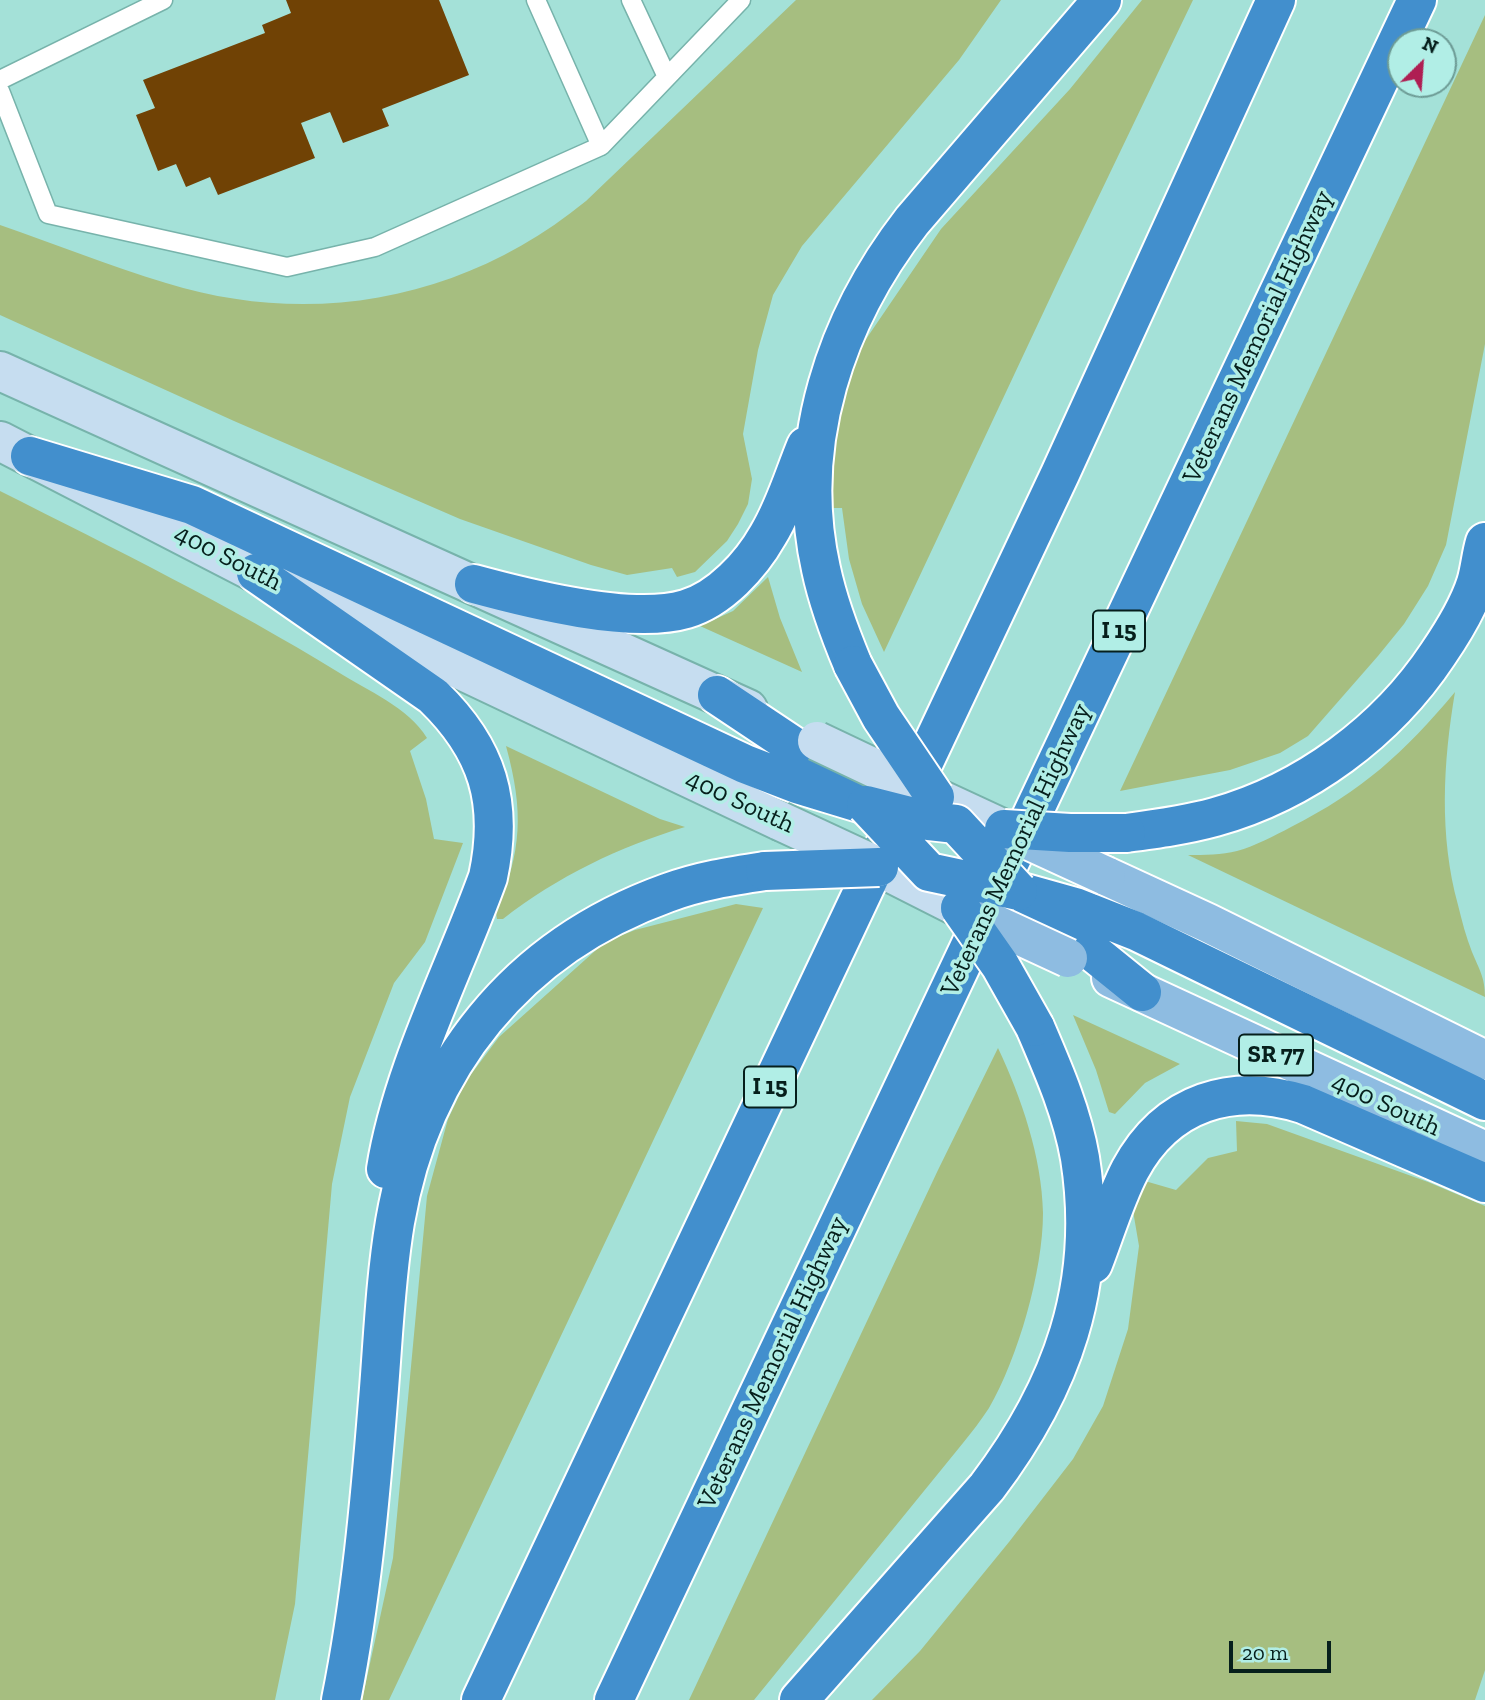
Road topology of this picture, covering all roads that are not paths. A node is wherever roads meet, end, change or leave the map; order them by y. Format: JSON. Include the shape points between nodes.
{"nodes":[{"id":1,"x":163,"y":0,"type":"edge"},
{"id":2,"x":536,"y":0,"type":"edge"},
{"id":3,"x":631,"y":0,"type":"edge"},
{"id":4,"x":741,"y":0,"type":"edge"},
{"id":5,"x":1102,"y":0,"type":"edge"},
{"id":6,"x":1276,"y":0,"type":"edge"},
{"id":7,"x":1417,"y":0,"type":"edge"},
{"id":8,"x":129,"y":7,"type":"edge"},
{"id":9,"x":667,"y":77,"type":"junction"},
{"id":10,"x":0,"y":80,"type":"edge"},
{"id":11,"x":0,"y":90,"type":"edge"},
{"id":12,"x":601,"y":146,"type":"junction"},
{"id":13,"x":0,"y":370,"type":"edge"},
{"id":14,"x":823,"y":401,"type":"junction"},
{"id":15,"x":15,"y":448,"type":"edge"},
{"id":16,"x":1485,"y":542,"type":"edge"},
{"id":17,"x":256,"y":573,"type":"junction"},
{"id":18,"x":474,"y":584,"type":"junction"},
{"id":19,"x":808,"y":761,"type":"junction"},
{"id":20,"x":866,"y":805,"type":"junction"},
{"id":21,"x":945,"y":810,"type":"junction"},
{"id":22,"x":1004,"y":829,"type":"junction"},
{"id":23,"x":879,"y":867,"type":"junction"},
{"id":24,"x":929,"y":872,"type":"junction"},
{"id":25,"x":1018,"y":891,"type":"junction"},
{"id":26,"x":960,"y":908,"type":"junction"},
{"id":27,"x":1078,"y":937,"type":"junction"},
{"id":28,"x":1485,"y":1060,"type":"edge"},
{"id":29,"x":1485,"y":1101,"type":"edge"},
{"id":30,"x":1485,"y":1151,"type":"edge"},
{"id":31,"x":1485,"y":1183,"type":"edge"},
{"id":32,"x":1073,"y":1319,"type":"junction"},
{"id":33,"x":372,"y":1471,"type":"junction"},
{"id":34,"x":341,"y":1700,"type":"edge"},
{"id":35,"x":481,"y":1700,"type":"edge"},
{"id":36,"x":614,"y":1700,"type":"edge"},
{"id":37,"x":799,"y":1700,"type":"edge"}],
"edges":[{"from":1,"to":8,"type":"lane"},
{"from":2,"to":12,"type":"lane"},
{"from":3,"to":9,"type":"lane"},
{"from":4,"to":9,"type":"lane"},
{"from":5,"to":14,"type":"highway","via":[[888,252],[853,314]]},
{"from":6,"to":35,"type":"highway","number":"I 15","via":[[1060,474]]},
{"from":7,"to":36,"type":"highway","name":"Veterans Memorial Highway","number":"I 15"},
{"from":8,"to":10,"type":"lane"},
{"from":9,"to":12,"type":"lane"},
{"from":11,"to":12,"type":"lane","via":[[48,214],[287,267],[374,247]]},
{"from":13,"to":18,"type":"main road"},
{"from":14,"to":18,"type":"highway","via":[[769,535],[740,573],[705,601],[667,613],[639,614],[526,598]]},
{"from":14,"to":21,"type":"highway","bridge":true,"via":[[813,469],[816,536],[829,599],[853,665],[881,717]]},
{"from":15,"to":17,"type":"main road","name":"400 South","number":"SR 77"},
{"from":15,"to":19,"type":"highway","via":[[192,505],[745,764]]},
{"from":16,"to":22,"type":"highway","bridge":true,"via":[[1476,583],[1448,639],[1411,691],[1360,741],[1303,779],[1255,803],[1175,827],[1126,833]]},
{"from":17,"to":23,"type":"main road","name":"400 South","number":"SR 77","bridge":true},
{"from":17,"to":33,"type":"highway","via":[[433,696],[476,750],[493,797],[494,851],[488,877],[391,1135],[369,1327]]},
{"from":18,"to":19,"type":"main road","via":[[717,695]]},
{"from":19,"to":20,"type":"highway"},
{"from":19,"to":21,"type":"main road","bridge":true},
{"from":20,"to":21,"type":"highway","bridge":true,"via":[[929,821]]},
{"from":20,"to":24,"type":"highway","bridge":true},
{"from":21,"to":22,"type":"main road"},
{"from":21,"to":25,"type":"highway","bridge":true},
{"from":22,"to":28,"type":"main road","bridge":true},
{"from":23,"to":24,"type":"highway"},
{"from":23,"to":26,"type":"main road","name":"400 South","number":"SR 77"},
{"from":23,"to":33,"type":"highway","bridge":true,"via":[[765,871],[667,892],[577,937],[504,995],[464,1044],[429,1107],[414,1146],[390,1259]]},
{"from":24,"to":25,"type":"highway","bridge":true},
{"from":24,"to":26,"type":"highway"},
{"from":25,"to":27,"type":"highway"},
{"from":26,"to":27,"type":"main road","name":"400 South","number":"SR 77","bridge":true},
{"from":26,"to":32,"type":"highway","bridge":true,"via":[[1035,1027],[1070,1118],[1080,1156],[1086,1227]]},
{"from":27,"to":29,"type":"highway","via":[[1136,931]]},
{"from":27,"to":30,"type":"main road","name":"400 South","number":"SR 77","via":[[1142,992]]},
{"from":31,"to":32,"type":"highway","via":[[1303,1104],[1257,1094],[1215,1098],[1157,1133],[1137,1160],[1121,1190]]},
{"from":32,"to":37,"type":"highway","via":[[1041,1406],[1006,1461]]},
{"from":33,"to":34,"type":"highway"}]}
